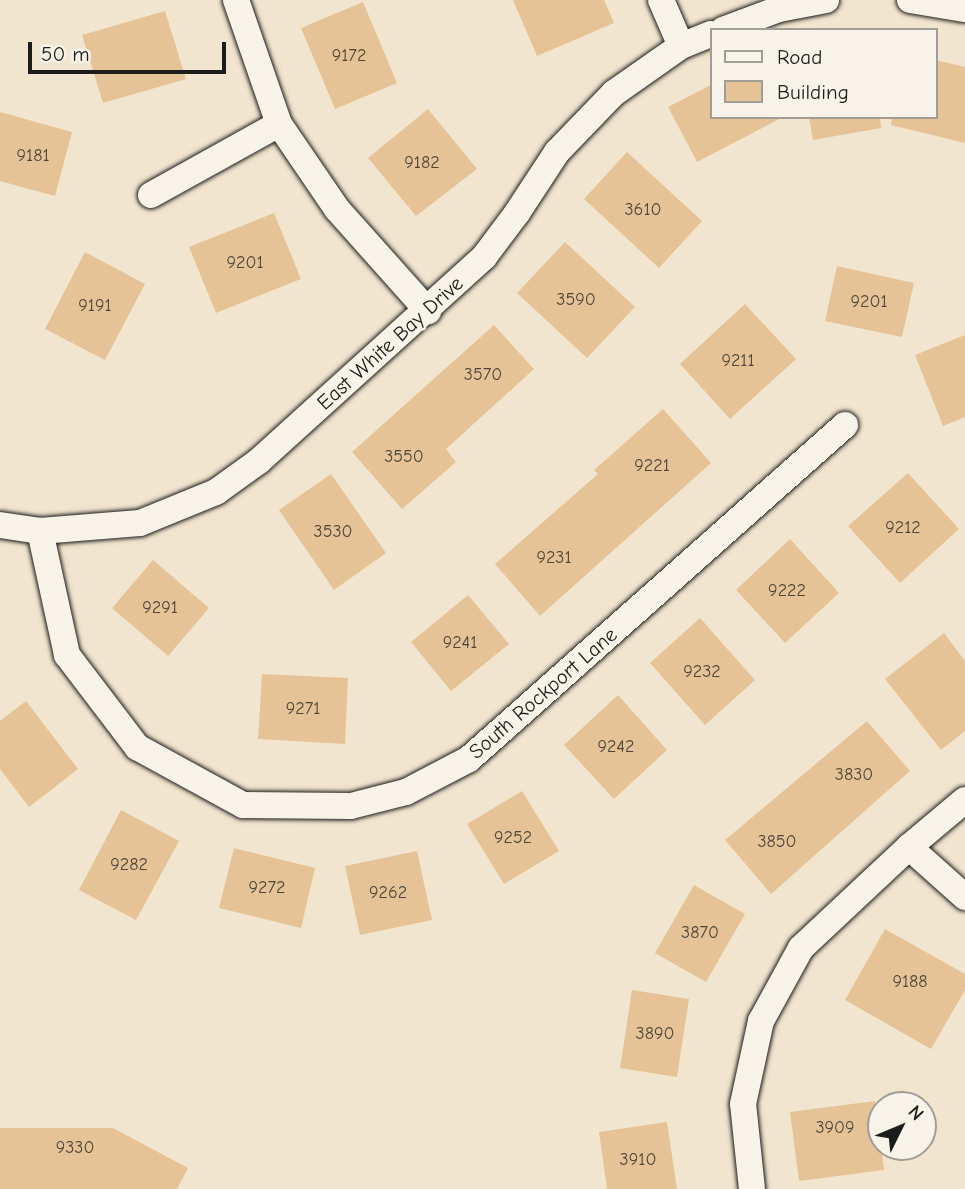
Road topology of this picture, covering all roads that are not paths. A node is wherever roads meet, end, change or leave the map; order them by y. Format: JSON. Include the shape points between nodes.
{"nodes":[{"id":1,"x":236,"y":0,"type":"edge"},
{"id":2,"x":661,"y":0,"type":"edge"},
{"id":3,"x":827,"y":0,"type":"edge"},
{"id":4,"x":911,"y":0,"type":"edge"},
{"id":5,"x":965,"y":9,"type":"edge"},
{"id":6,"x":728,"y":28,"type":"edge"},
{"id":7,"x":710,"y":34,"type":"edge"},
{"id":8,"x":681,"y":46,"type":"junction"},
{"id":9,"x":279,"y":124,"type":"junction"},
{"id":10,"x":151,"y":195,"type":"dead end"},
{"id":11,"x":428,"y":311,"type":"junction"},
{"id":12,"x":845,"y":425,"type":"dead end"},
{"id":13,"x":0,"y":525,"type":"edge"},
{"id":14,"x":40,"y":531,"type":"junction"},
{"id":15,"x":965,"y":800,"type":"edge"},
{"id":16,"x":909,"y":847,"type":"junction"},
{"id":17,"x":965,"y":897,"type":"edge"},
{"id":18,"x":752,"y":1189,"type":"edge"}],
"edges":[{"from":1,"to":9,"type":"street"},
{"from":2,"to":8,"type":"street"},
{"from":3,"to":6,"type":"street","via":[[779,9]]},
{"from":4,"to":5,"type":"street"},
{"from":7,"to":8,"type":"street","name":"East White Bay Drive"},
{"from":8,"to":11,"type":"street","name":"East White Bay Drive","via":[[614,93],[586,120],[557,152],[484,257]]},
{"from":9,"to":10,"type":"street"},
{"from":9,"to":11,"type":"street","via":[[337,209]]},
{"from":11,"to":14,"type":"street","name":"East White Bay Drive","via":[[259,461],[216,492],[140,523]]},
{"from":12,"to":14,"type":"street","name":"South Rockport Lane","via":[[469,759],[406,792],[351,806],[243,805],[137,747],[67,655]]},
{"from":13,"to":14,"type":"street","name":"East White Bay Drive"},
{"from":15,"to":16,"type":"street"},
{"from":16,"to":17,"type":"street"},
{"from":16,"to":18,"type":"street","via":[[801,948],[761,1021],[743,1104]]}]}
